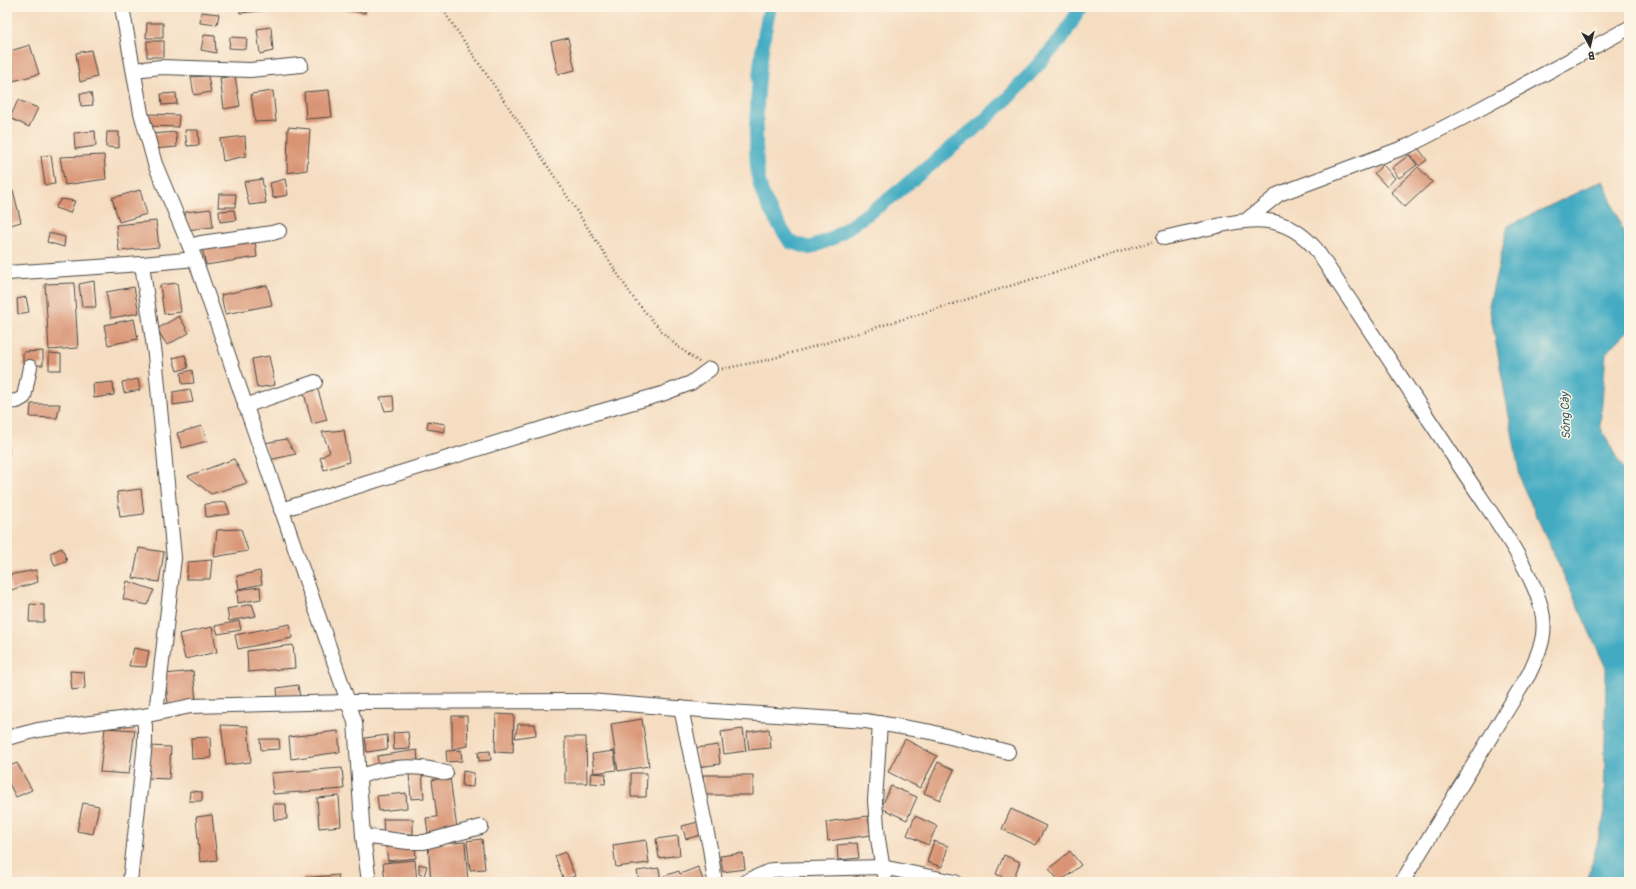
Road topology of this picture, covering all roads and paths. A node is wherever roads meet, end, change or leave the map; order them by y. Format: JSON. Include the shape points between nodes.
{"nodes":[{"id":1,"x":122,"y":7,"type":"edge"},
{"id":2,"x":441,"y":7,"type":"edge"},
{"id":3,"x":1629,"y":28,"type":"edge"},
{"id":4,"x":301,"y":65,"type":"dead end"},
{"id":5,"x":134,"y":70,"type":"junction"},
{"id":6,"x":1248,"y":219,"type":"junction"},
{"id":7,"x":279,"y":231,"type":"dead end"},
{"id":8,"x":1164,"y":238,"type":"joint"},
{"id":9,"x":193,"y":253,"type":"junction"},
{"id":10,"x":142,"y":264,"type":"junction"},
{"id":11,"x":7,"y":273,"type":"edge"},
{"id":12,"x":30,"y":366,"type":"dead end"},
{"id":13,"x":710,"y":369,"type":"junction"},
{"id":14,"x":315,"y":382,"type":"dead end"},
{"id":15,"x":7,"y":402,"type":"edge"},
{"id":16,"x":245,"y":406,"type":"junction"},
{"id":17,"x":281,"y":510,"type":"junction"},
{"id":18,"x":347,"y":702,"type":"junction"},
{"id":19,"x":681,"y":708,"type":"junction"},
{"id":20,"x":150,"y":715,"type":"junction"},
{"id":21,"x":880,"y":723,"type":"junction"},
{"id":22,"x":7,"y":738,"type":"edge"},
{"id":23,"x":1008,"y":752,"type":"dead end"},
{"id":24,"x":446,"y":773,"type":"dead end"},
{"id":25,"x":359,"y":777,"type":"junction"},
{"id":26,"x":481,"y":827,"type":"dead end"},
{"id":27,"x":363,"y":836,"type":"junction"},
{"id":28,"x":882,"y":867,"type":"junction"},
{"id":29,"x":130,"y":882,"type":"edge"},
{"id":30,"x":369,"y":882,"type":"edge"},
{"id":31,"x":715,"y":882,"type":"edge"},
{"id":32,"x":745,"y":882,"type":"edge"},
{"id":33,"x":885,"y":882,"type":"edge"},
{"id":34,"x":955,"y":882,"type":"edge"},
{"id":35,"x":1402,"y":882,"type":"edge"}],
"edges":[{"from":1,"to":5,"type":"street"},
{"from":2,"to":13,"type":"path","via":[[634,299],[666,336]]},
{"from":3,"to":6,"type":"street","via":[[1408,146],[1279,194]]},
{"from":4,"to":5,"type":"street","via":[[250,70],[161,67]]},
{"from":5,"to":9,"type":"street","via":[[141,112],[155,164]]},
{"from":6,"to":8,"type":"street"},
{"from":6,"to":35,"type":"street","via":[[1271,221],[1290,227],[1315,248],[1515,552],[1542,609],[1542,646],[1529,674]]},
{"from":7,"to":9,"type":"street","via":[[202,243]]},
{"from":8,"to":13,"type":"path","via":[[767,360]]},
{"from":9,"to":10,"type":"street"},
{"from":9,"to":16,"type":"street"},
{"from":10,"to":11,"type":"street"},
{"from":10,"to":20,"type":"street","via":[[155,355],[174,558]]},
{"from":12,"to":15,"type":"street","via":[[24,397]]},
{"from":13,"to":17,"type":"street","via":[[691,383],[662,394]]},
{"from":14,"to":16,"type":"street"},
{"from":16,"to":17,"type":"street"},
{"from":17,"to":18,"type":"street"},
{"from":18,"to":19,"type":"street","via":[[589,701]]},
{"from":18,"to":20,"type":"street","via":[[191,706]]},
{"from":18,"to":25,"type":"street","via":[[355,722]]},
{"from":19,"to":21,"type":"street"},
{"from":19,"to":31,"type":"street"},
{"from":20,"to":22,"type":"street","via":[[38,730]]},
{"from":20,"to":29,"type":"street","via":[[145,726]]},
{"from":21,"to":23,"type":"street","via":[[931,732]]},
{"from":21,"to":28,"type":"street","via":[[874,801]]},
{"from":24,"to":25,"type":"street","via":[[424,768],[402,768],[370,772]]},
{"from":25,"to":27,"type":"street"},
{"from":26,"to":27,"type":"street","via":[[424,842]]},
{"from":27,"to":30,"type":"street"},
{"from":28,"to":32,"type":"street","via":[[772,870]]},
{"from":28,"to":33,"type":"street"},
{"from":28,"to":34,"type":"street"}]}
